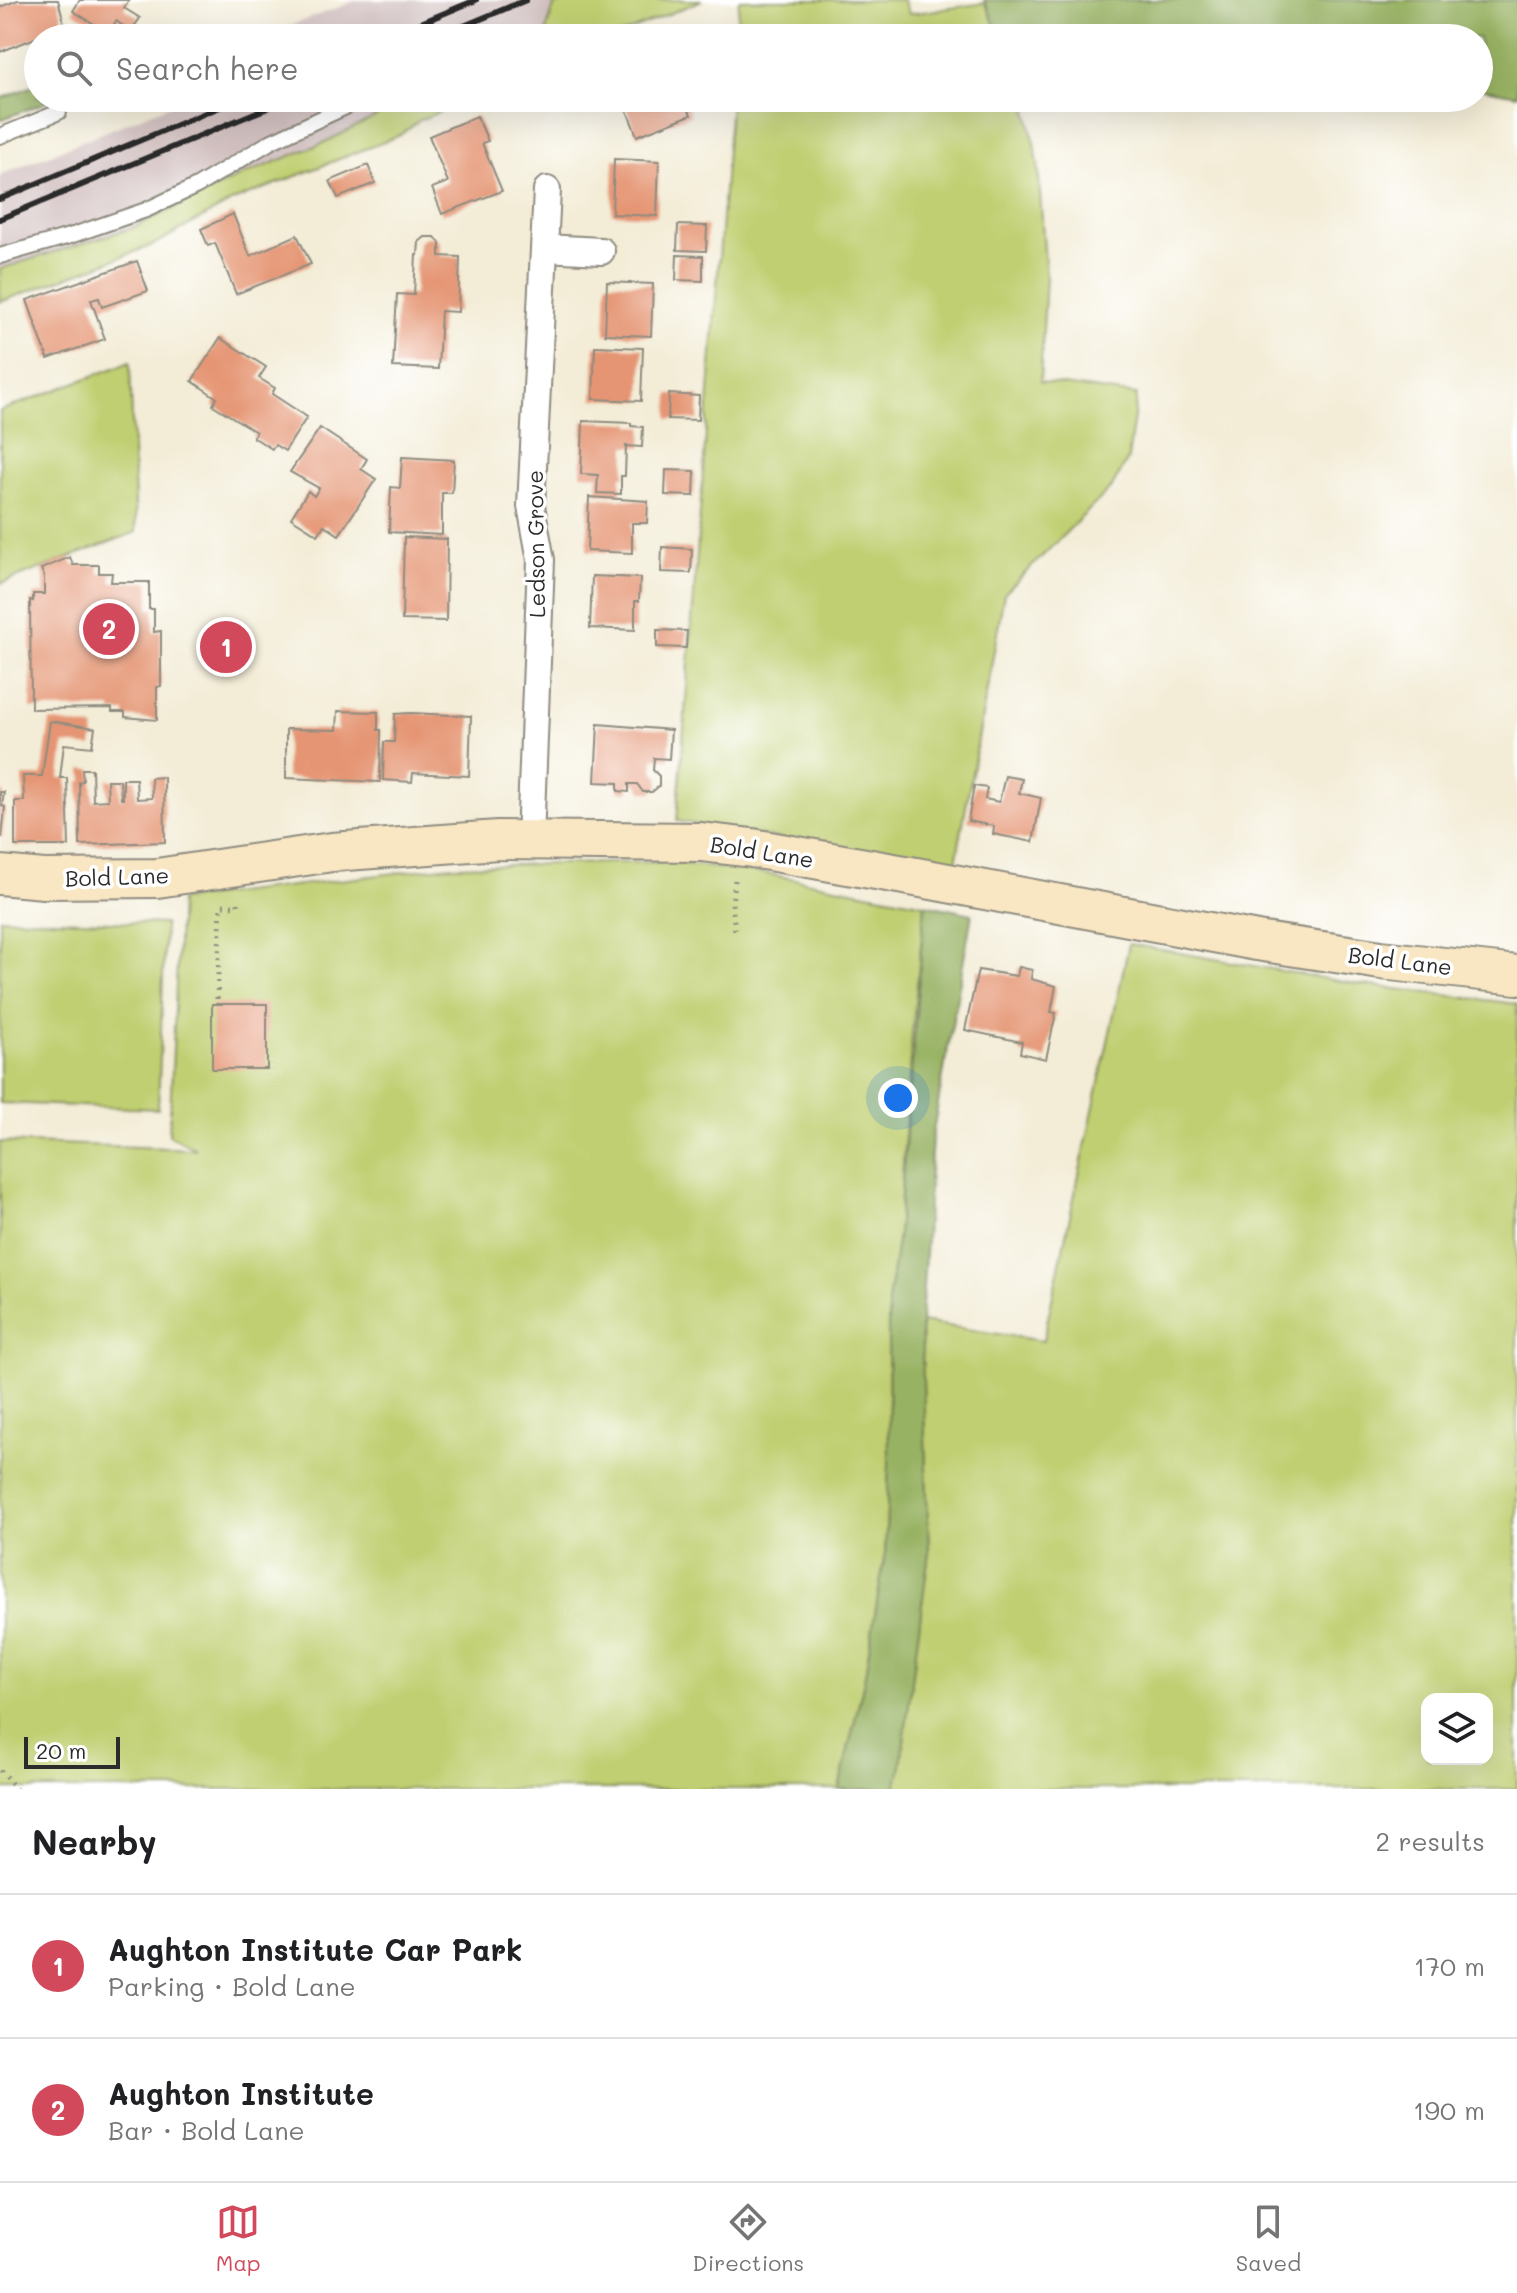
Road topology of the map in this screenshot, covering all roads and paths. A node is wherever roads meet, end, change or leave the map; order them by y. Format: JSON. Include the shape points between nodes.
{"nodes":[{"id":1,"x":59,"y":112,"type":"dead end"},
{"id":2,"x":335,"y":112,"type":"edge"},
{"id":3,"x":0,"y":136,"type":"edge"},
{"id":4,"x":547,"y":190,"type":"dead end"},
{"id":5,"x":545,"y":248,"type":"junction"},
{"id":6,"x":601,"y":251,"type":"dead end"},
{"id":7,"x":0,"y":256,"type":"edge"},
{"id":8,"x":530,"y":840,"type":"junction"},
{"id":9,"x":752,"y":848,"type":"junction"},
{"id":10,"x":236,"y":867,"type":"junction"},
{"id":11,"x":0,"y":875,"type":"edge"},
{"id":12,"x":735,"y":931,"type":"dead end"},
{"id":13,"x":1517,"y":975,"type":"edge"},
{"id":14,"x":217,"y":999,"type":"dead end"},
{"id":15,"x":0,"y":1770,"type":"edge"},
{"id":16,"x":16,"y":1789,"type":"edge"}],
"edges":[{"from":1,"to":3,"type":"lane"},
{"from":2,"to":7,"type":"lane","via":[[146,210]]},
{"from":4,"to":5,"type":"street","name":"Ledson Grove"},
{"from":5,"to":6,"type":"street"},
{"from":5,"to":8,"type":"street","name":"Ledson Grove","via":[[531,506],[541,560]]},
{"from":8,"to":9,"type":"street","name":"Bold Lane","via":[[676,841]]},
{"from":8,"to":10,"type":"street","name":"Bold Lane","via":[[332,852]]},
{"from":9,"to":12,"type":"path","via":[[745,882],[735,880]]},
{"from":9,"to":13,"type":"street","name":"Bold Lane","via":[[1257,941]]},
{"from":10,"to":11,"type":"street","name":"Bold Lane","via":[[111,880]]},
{"from":10,"to":14,"type":"path","via":[[238,906],[221,905]]},
{"from":15,"to":16,"type":"path"}]}
